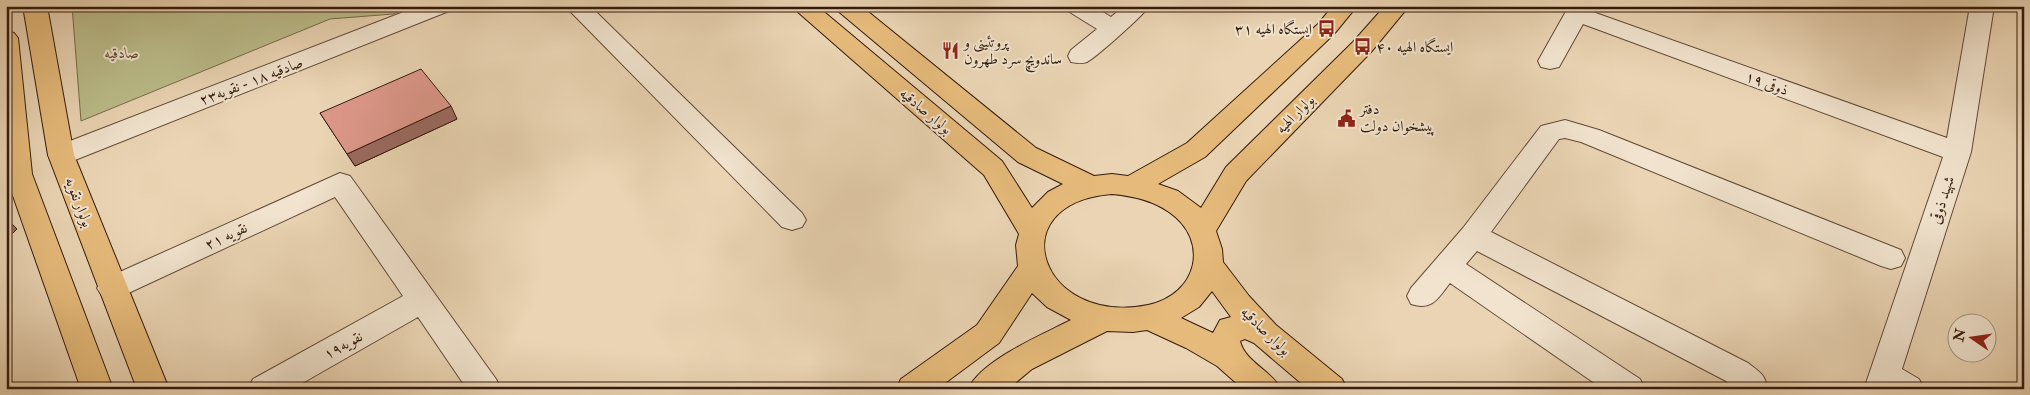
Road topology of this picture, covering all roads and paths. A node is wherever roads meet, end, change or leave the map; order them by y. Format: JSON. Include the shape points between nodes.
{"nodes":[{"id":1,"x":35,"y":6,"type":"edge"},
{"id":2,"x":440,"y":6,"type":"edge"},
{"id":3,"x":576,"y":6,"type":"edge"},
{"id":4,"x":802,"y":6,"type":"edge"},
{"id":5,"x":846,"y":6,"type":"edge"},
{"id":6,"x":1076,"y":6,"type":"edge"},
{"id":7,"x":1346,"y":6,"type":"edge"},
{"id":8,"x":1398,"y":6,"type":"edge"},
{"id":9,"x":1982,"y":6,"type":"edge"},
{"id":10,"x":1579,"y":10,"type":"edge"},
{"id":11,"x":1133,"y":11,"type":"dead end"},
{"id":12,"x":1112,"y":29,"type":"junction"},
{"id":13,"x":6,"y":38,"type":"edge"},
{"id":14,"x":1080,"y":56,"type":"dead end"},
{"id":15,"x":1550,"y":62,"type":"dead end"},
{"id":16,"x":1958,"y":152,"type":"junction"},
{"id":17,"x":60,"y":155,"type":"junction"},
{"id":18,"x":13,"y":176,"type":"edge"},
{"id":19,"x":1134,"y":185,"type":"junction"},
{"id":20,"x":1090,"y":186,"type":"junction"},
{"id":21,"x":792,"y":220,"type":"dead end"},
{"id":22,"x":1202,"y":230,"type":"junction"},
{"id":23,"x":1032,"y":232,"type":"junction"},
{"id":24,"x":1473,"y":236,"type":"junction"},
{"id":25,"x":1891,"y":258,"type":"dead end"},
{"id":26,"x":1208,"y":265,"type":"junction"},
{"id":27,"x":1448,"y":267,"type":"junction"},
{"id":28,"x":1033,"y":268,"type":"junction"},
{"id":29,"x":112,"y":288,"type":"junction"},
{"id":30,"x":1422,"y":296,"type":"dead end"},
{"id":31,"x":422,"y":300,"type":"junction"},
{"id":32,"x":1151,"y":318,"type":"junction"},
{"id":33,"x":1102,"y":319,"type":"junction"},
{"id":34,"x":1265,"y":334,"type":"junction"},
{"id":35,"x":1228,"y":357,"type":"junction"},
{"id":36,"x":1891,"y":384,"type":"edge"},
{"id":37,"x":98,"y":389,"type":"edge"},
{"id":38,"x":153,"y":389,"type":"edge"},
{"id":39,"x":264,"y":389,"type":"edge"},
{"id":40,"x":485,"y":389,"type":"edge"},
{"id":41,"x":912,"y":389,"type":"edge"},
{"id":42,"x":984,"y":389,"type":"edge"},
{"id":43,"x":1265,"y":389,"type":"edge"},
{"id":44,"x":1332,"y":389,"type":"edge"},
{"id":45,"x":1629,"y":389,"type":"edge"},
{"id":46,"x":1750,"y":389,"type":"edge"}],
"edges":[{"from":1,"to":17,"type":"main road","name":"بولوار نقویه"},
{"from":2,"to":17,"type":"street","name":"صادقیه ۱۸ - نقویه۲۳"},
{"from":3,"to":21,"type":"street"},
{"from":4,"to":23,"type":"main road","name":"بولوار صادقیه","via":[[993,168]]},
{"from":5,"to":20,"type":"main road","name":"بولوار صادقیه","via":[[1027,155]]},
{"from":6,"to":12,"type":"street"},
{"from":7,"to":19,"type":"main road","via":[[1326,29],[1196,150]]},
{"from":8,"to":22,"type":"main road","name":"بولوار الهیه","via":[[1362,47],[1236,174]]},
{"from":9,"to":16,"type":"street","name":"شهید ذوقی"},
{"from":10,"to":15,"type":"street"},
{"from":10,"to":16,"type":"street","name":"ذوقی ۱۹"},
{"from":11,"to":12,"type":"street"},
{"from":12,"to":14,"type":"street"},
{"from":13,"to":18,"type":"main road"},
{"from":16,"to":36,"type":"street","name":"شهید ذوقی"},
{"from":17,"to":29,"type":"main road","name":"بولوار نقویه"},
{"from":18,"to":37,"type":"main road"},
{"from":19,"to":20,"type":"main road"},
{"from":19,"to":22,"type":"main road","via":[[1175,201],[1191,214]]},
{"from":20,"to":23,"type":"main road","via":[[1070,192],[1053,203],[1040,216]]},
{"from":22,"to":26,"type":"main road","via":[[1208,247]]},
{"from":23,"to":28,"type":"main road"},
{"from":24,"to":25,"type":"street","via":[[1550,132],[1565,129],[1590,136]]},
{"from":24,"to":27,"type":"street"},
{"from":24,"to":46,"type":"street","via":[[1737,372],[1752,383]]},
{"from":26,"to":32,"type":"main road","via":[[1202,282],[1190,298]]},
{"from":26,"to":34,"type":"main road","name":"بولوار صادقیه"},
{"from":27,"to":30,"type":"street"},
{"from":27,"to":45,"type":"street"},
{"from":28,"to":33,"type":"main road","via":[[1043,285],[1058,300],[1079,312]]},
{"from":28,"to":41,"type":"main road","via":[[988,334]]},
{"from":29,"to":31,"type":"street","name":"نقویه ۲۱","via":[[340,184]]},
{"from":29,"to":38,"type":"main road","name":"بولوار نقویه"},
{"from":31,"to":39,"type":"street","name":"نقویه۱۹"},
{"from":31,"to":40,"type":"street"},
{"from":32,"to":33,"type":"main road","via":[[1127,321]]},
{"from":32,"to":35,"type":"main road"},
{"from":33,"to":42,"type":"main road","via":[[1021,360]]},
{"from":34,"to":35,"type":"main road","via":[[1246,327],[1232,329],[1224,341]]},
{"from":34,"to":44,"type":"main road","name":"بولوار صادقیه"},
{"from":35,"to":43,"type":"main road"}]}
